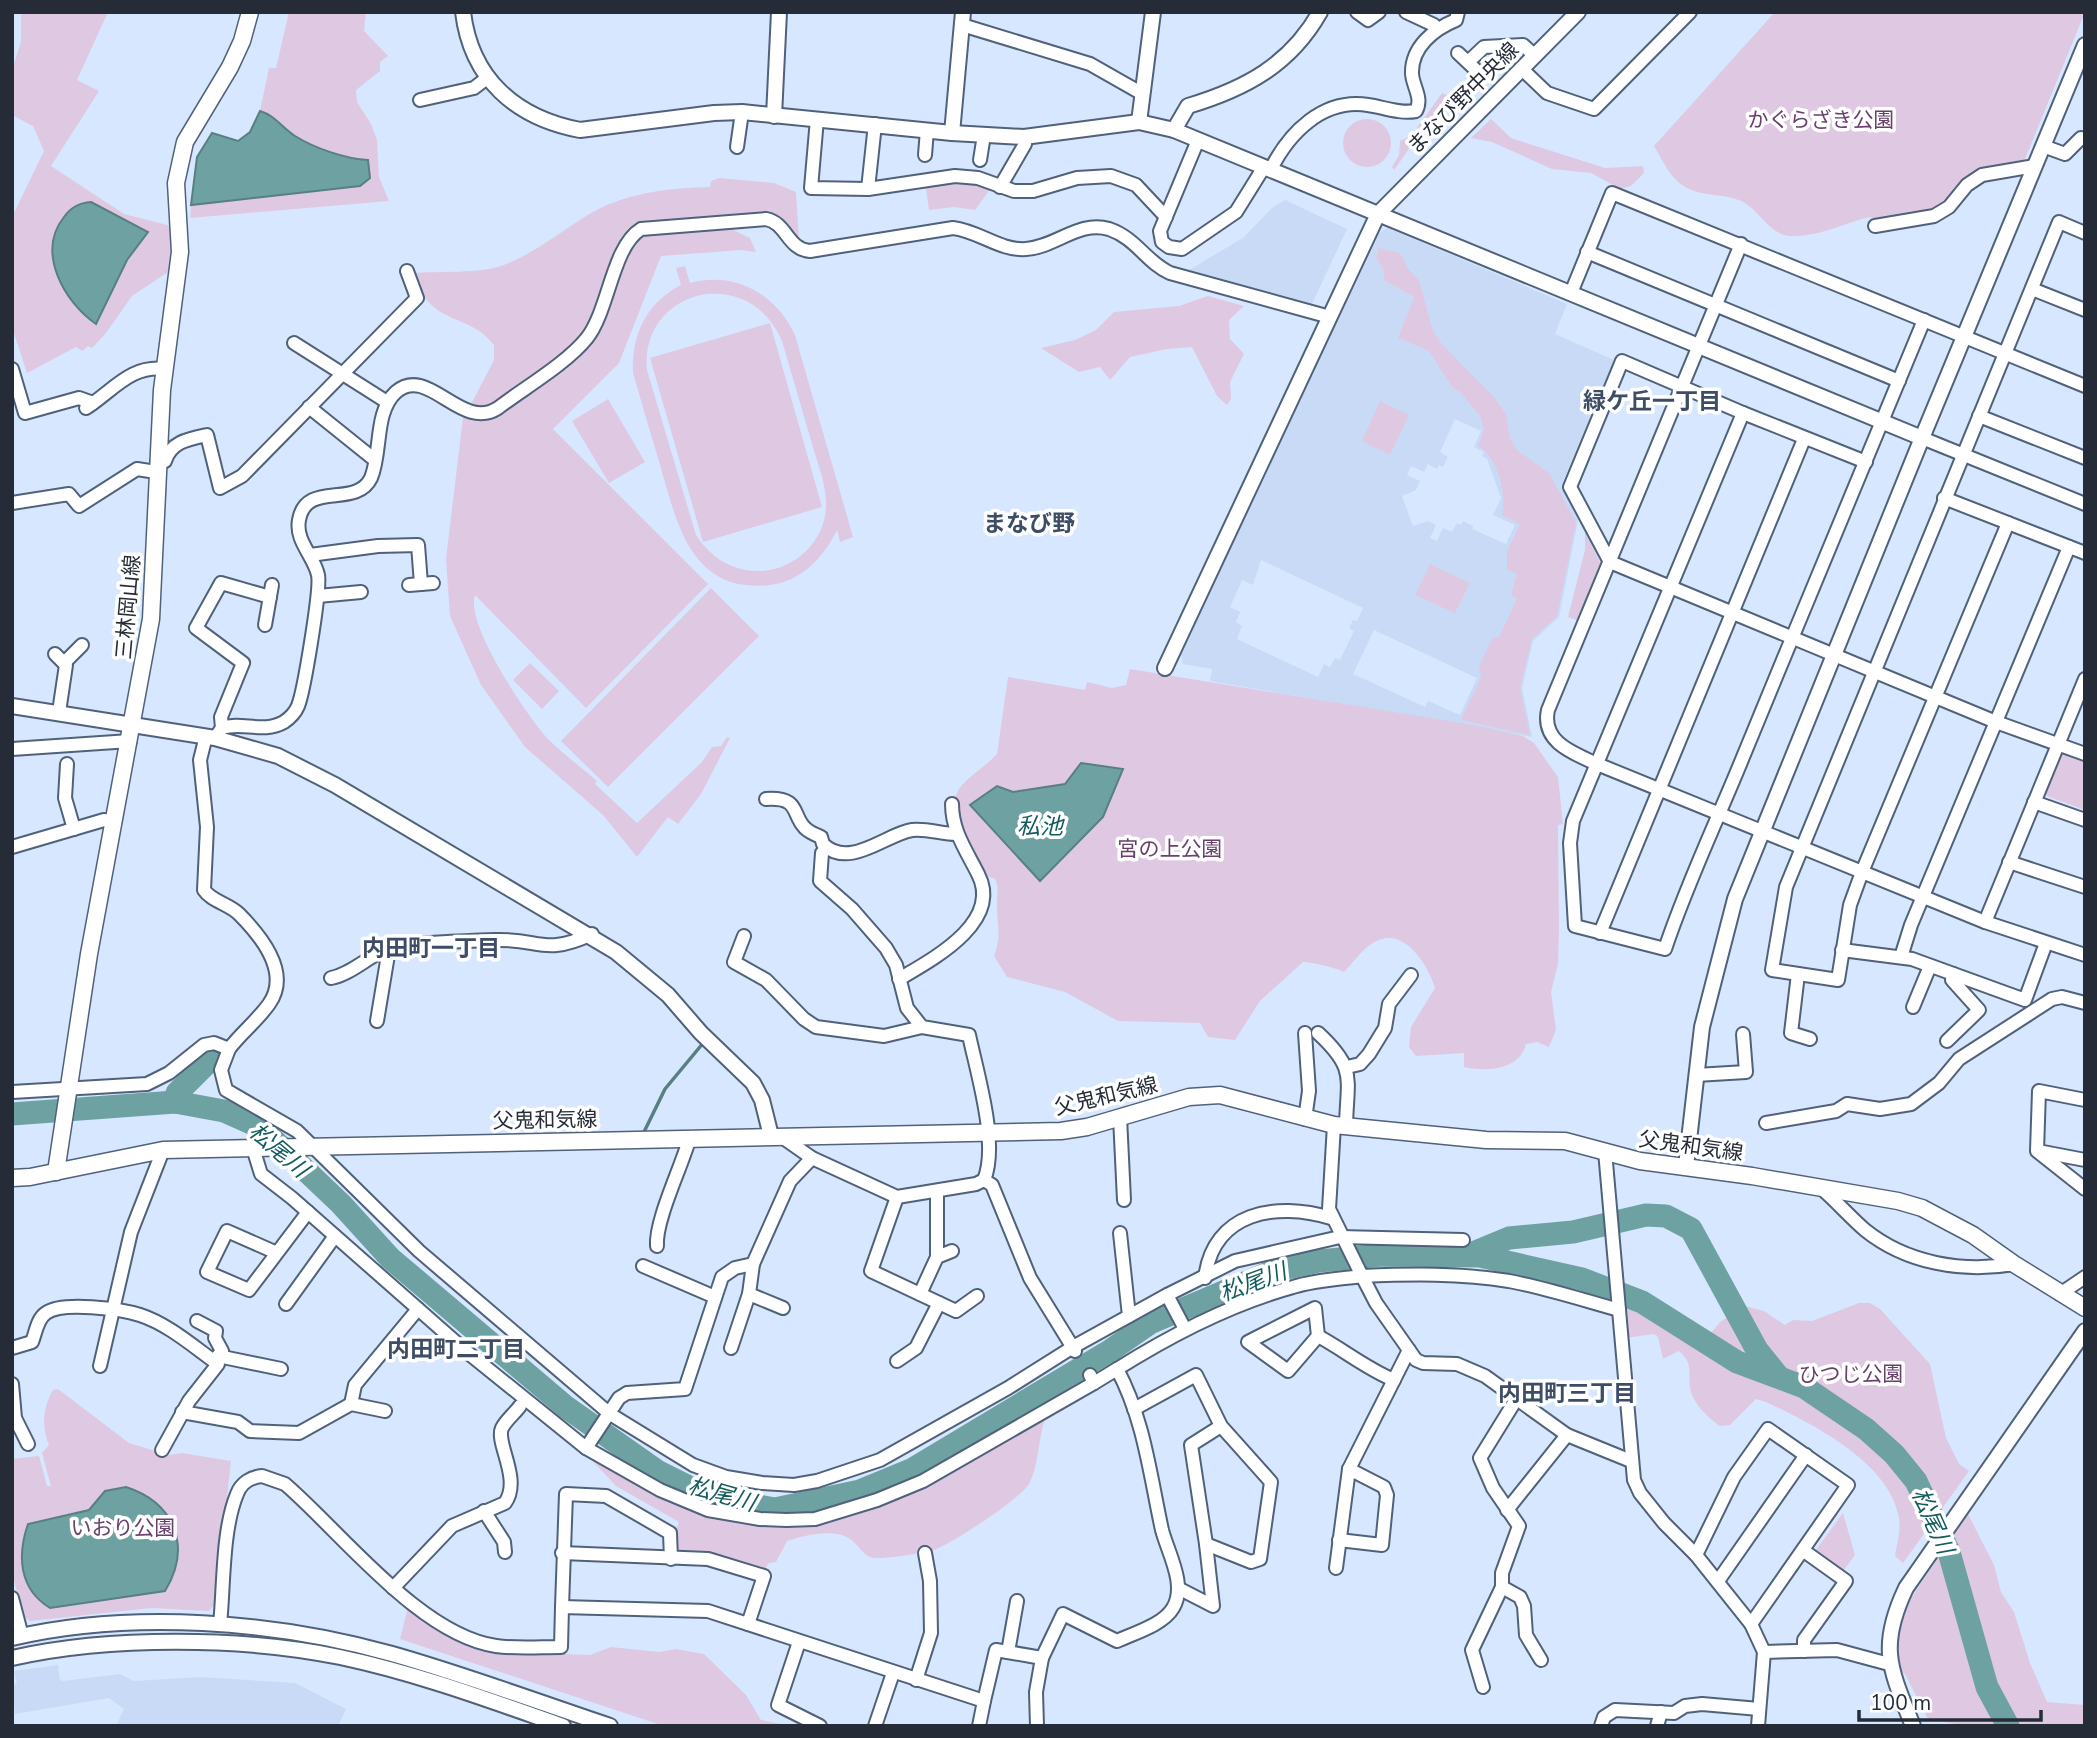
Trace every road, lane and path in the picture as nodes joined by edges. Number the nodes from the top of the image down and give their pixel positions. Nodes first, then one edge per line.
1 (250, 12) edge
2 (463, 12) edge
3 (779, 12) edge
4 (1153, 12) edge
5 (1320, 12) edge
6 (1357, 12) edge
7 (1379, 12) edge
8 (1406, 12) edge
9 (1458, 12) edge
10 (1578, 12) edge
11 (1690, 12) edge
12 (963, 18) edge
13 (1436, 29) junction
14 (2085, 46) edge
15 (1535, 56) junction
16 (1468, 62) dead end
17 (1522, 69) junction
18 (487, 78) junction
19 (1141, 93) junction
20 (420, 100) dead end
21 (741, 113) junction
22 (774, 116) junction
23 (817, 119) junction
24 (1139, 122) junction
25 (875, 124) junction
26 (927, 130) junction
27 (1174, 130) junction
28 (952, 133) junction
29 (984, 135) junction
30 (1024, 136) junction
31 (2085, 139) edge
32 (1198, 140) junction
33 (2043, 146) junction
34 (737, 147) dead end
35 (925, 155) dead end
36 (980, 160) dead end
37 (2035, 166) junction
38 (1268, 168) junction
39 (1000, 187) junction
40 (868, 189) junction
41 (1378, 214) junction
42 (1166, 217) junction
43 (1875, 226) dead end
44 (2085, 233) edge
45 (1741, 244) junction
46 (1587, 252) junction
47 (407, 271) dead end
48 (2032, 289) junction
49 (1571, 293) junction
50 (1716, 305) junction
51 (2085, 310) edge
52 (1330, 317) junction
53 (1924, 320) junction
54 (1964, 337) junction
55 (293, 343) dead end
56 (1699, 345) junction
57 (2006, 353) junction
58 (12, 369) edge
59 (165, 369) junction
60 (341, 373) junction
61 (1899, 381) junction
62 (2085, 386) edge
63 (1682, 387) junction
64 (387, 402) junction
65 (309, 407) junction
66 (1742, 413) junction
67 (1979, 416) junction
68 (1882, 422) junction
69 (1922, 438) junction
70 (1804, 439) junction
71 (1962, 455) junction
72 (2085, 458) edge
73 (375, 460) junction
74 (1866, 461) junction
75 (157, 467) junction
76 (1944, 498) junction
77 (12, 503) edge
78 (2085, 504) edge
79 (2008, 523) junction
80 (2068, 547) junction
81 (2085, 553) edge
82 (310, 555) junction
83 (1610, 562) junction
84 (421, 584) dead end
85 (1670, 587) junction
86 (360, 592) dead end
87 (318, 596) junction
88 (1732, 613) junction
89 (265, 625) dead end
90 (1792, 638) junction
91 (82, 645) dead end
92 (1833, 655) junction
93 (1165, 668) dead end
94 (1873, 671) junction
95 (2084, 683) edge
96 (1934, 696) junction
97 (12, 706) edge
98 (59, 712) junction
99 (1996, 722) junction
100 (131, 733) junction
101 (214, 734) junction
102 (2058, 746) junction
103 (12, 749) edge
104 (2085, 754) edge
105 (66, 764) dead end
106 (1597, 764) junction
107 (1660, 789) junction
108 (766, 799) dead end
109 (2034, 802) junction
110 (952, 804) dead end
111 (1720, 814) junction
112 (2085, 820) edge
113 (114, 822) junction
114 (74, 829) junction
115 (1761, 830) junction
116 (956, 834) junction
117 (12, 847) edge
118 (1801, 847) junction
119 (827, 848) junction
120 (2009, 862) junction
121 (1862, 872) junction
122 (2085, 887) edge
123 (1923, 898) junction
124 (1984, 922) junction
125 (1600, 933) junction
126 (592, 934) junction
127 (744, 936) dead end
128 (2046, 943) junction
129 (389, 949) junction
130 (1842, 950) junction
131 (2085, 955) edge
132 (1901, 957) junction
133 (1930, 966) junction
134 (1798, 974) junction
135 (1953, 974) junction
136 (1411, 975) dead end
137 (331, 978) dead end
138 (900, 979) junction
139 (2085, 1003) edge
140 (1913, 1007) dead end
141 (376, 1021) dead end
142 (922, 1027) junction
143 (1743, 1034) dead end
144 (1810, 1040) dead end
145 (1947, 1041) dead end
146 (229, 1049) junction
147 (1347, 1067) junction
148 (1696, 1075) junction
149 (67, 1089) junction
150 (12, 1092) edge
151 (2085, 1100) edge
152 (1120, 1117) junction
153 (1305, 1119) junction
154 (1766, 1123) dead end
155 (1340, 1126) junction
156 (987, 1132) junction
157 (776, 1137) junction
158 (689, 1140) junction
159 (307, 1146) junction
160 (257, 1148) junction
161 (163, 1150) junction
162 (1605, 1151) junction
163 (2038, 1151) junction
164 (812, 1158) junction
165 (2085, 1160) edge
166 (1686, 1166) junction
167 (55, 1172) junction
168 (30, 1177) junction
169 (12, 1178) edge
170 (984, 1180) junction
171 (12, 1184) edge
172 (1822, 1188) junction
173 (2085, 1189) edge
174 (937, 1191) junction
175 (897, 1197) junction
176 (1124, 1200) dead end
177 (308, 1212) junction
178 (1331, 1218) junction
179 (1121, 1233) dead end
180 (335, 1236) junction
181 (1342, 1240) junction
182 (1463, 1240) dead end
183 (657, 1246) dead end
184 (952, 1251) dead end
185 (277, 1253) junction
186 (937, 1257) junction
187 (753, 1264) junction
188 (2014, 1264) junction
189 (643, 1266) dead end
190 (1360, 1273) junction
191 (2085, 1277) edge
192 (1205, 1278) junction
193 (749, 1294) junction
194 (920, 1294) junction
195 (2060, 1294) junction
196 (977, 1296) dead end
197 (1167, 1296) junction
198 (715, 1297) junction
199 (939, 1303) junction
200 (286, 1304) dead end
201 (783, 1307) dead end
202 (1619, 1307) junction
203 (2085, 1308) edge
204 (418, 1309) junction
205 (114, 1312) junction
206 (1129, 1315) junction
207 (197, 1321) dead end
208 (1184, 1327) junction
209 (2085, 1331) edge
210 (1318, 1336) junction
211 (12, 1348) edge
212 (731, 1348) dead end
213 (1074, 1349) junction
214 (1409, 1350) junction
215 (216, 1359) junction
216 (897, 1361) dead end
217 (100, 1366) dead end
218 (281, 1369) dead end
219 (1117, 1369) junction
220 (501, 1378) junction
221 (1394, 1380) junction
222 (12, 1384) edge
223 (1517, 1398) junction
224 (351, 1404) junction
225 (520, 1406) junction
226 (1134, 1409) junction
227 (385, 1411) dead end
228 (182, 1412) junction
229 (608, 1416) junction
230 (555, 1423) junction
231 (1221, 1426) junction
232 (1567, 1435) junction
233 (28, 1444) dead end
234 (588, 1444) junction
235 (162, 1450) dead end
236 (1806, 1455) junction
237 (1631, 1461) junction
238 (1349, 1469) junction
239 (1507, 1510) junction
240 (484, 1511) junction
241 (1339, 1540) junction
242 (1206, 1544) junction
243 (1804, 1551) junction
244 (505, 1552) dead end
245 (562, 1553) junction
246 (925, 1553) dead end
247 (1696, 1555) junction
248 (671, 1559) junction
249 (1336, 1568) dead end
250 (1718, 1581) junction
251 (1178, 1587) junction
252 (1502, 1587) junction
253 (393, 1588) junction
254 (12, 1598) edge
255 (1017, 1601) dead end
256 (562, 1607) junction
257 (748, 1624) junction
258 (1751, 1624) junction
259 (220, 1625) junction
260 (17, 1637) edge
261 (799, 1642) junction
262 (1804, 1651) junction
263 (1008, 1652) junction
264 (1764, 1652) junction
265 (12, 1658) edge
266 (1042, 1658) junction
267 (1541, 1660) dead end
268 (1889, 1664) junction
269 (893, 1672) junction
270 (916, 1680) junction
271 (1483, 1687) dead end
272 (984, 1702) junction
273 (1759, 1709) junction
274 (1661, 1712) junction
275 (563, 1726) edge
276 (610, 1726) edge
277 (820, 1726) edge
278 (875, 1726) edge
279 (979, 1726) edge
280 (1037, 1726) edge
281 (1601, 1726) edge
282 (1657, 1726) edge
283 (1758, 1726) edge
284 (1913, 1726) edge

1 - 59 main road, 三林岡山線
2 - 18 street
3 - 22 street
4 - 19 street
5 - 27 street
6 - 7 street
8 - 13 street
9 - 13 street
10 - 15 street, まなび野中央線
11 - 17 street
12 - 19 street
12 - 28 street
13 - 38 street
14 - 33 street
15 - 16 street
15 - 17 street, まなび野中央線
17 - 41 street, まなび野中央線
18 - 20 street
18 - 21 street
19 - 24 street
21 - 22 street
21 - 34 street
22 - 23 street
23 - 25 street
23 - 40 street
24 - 27 street
24 - 30 street
25 - 26 street
25 - 40 street
26 - 28 street
26 - 35 street
27 - 32 street
28 - 29 street
29 - 30 street
29 - 36 street
30 - 39 street
31 - 33 street
32 - 38 street
32 - 42 street
33 - 37 street
37 - 43 street
37 - 54 street
38 - 41 street
38 - 42 street
39 - 40 street
39 - 42 street
41 - 49 street
41 - 52 street, まなび野中央線
44 - 48 street
45 - 46 street
45 - 50 street
45 - 53 street
46 - 49 street
46 - 50 street
47 - 60 street
48 - 51 street
48 - 57 street
49 - 56 street
50 - 56 street
50 - 61 street
52 - 64 street
52 - 93 street, まなび野中央線
53 - 54 street
53 - 61 street
54 - 57 street
54 - 69 street
55 - 60 street
56 - 63 street
56 - 68 street
57 - 62 street
57 - 67 street
58 - 59 street
59 - 75 main road, 三林岡山線
60 - 64 street
60 - 65 street
61 - 68 street
63 - 66 street
63 - 83 street
63 - 83 street
64 - 73 street
65 - 73 street
65 - 75 street
66 - 70 street
66 - 85 street
67 - 71 street
67 - 72 street
68 - 69 street
68 - 74 street
69 - 71 street
69 - 92 street
70 - 74 street
70 - 88 street
71 - 76 street
71 - 78 street
73 - 82 street
74 - 90 street
75 - 77 street
75 - 100 main road, 三林岡山線
76 - 79 street
76 - 94 street
79 - 80 street
79 - 96 street
80 - 81 street
80 - 99 street
82 - 84 street
82 - 87 street
83 - 85 street
83 - 106 street
85 - 88 street
85 - 106 street
86 - 87 street
87 - 101 street
88 - 90 street
88 - 107 street
89 - 101 street
90 - 92 street
90 - 111 street
91 - 98 street
92 - 94 street
92 - 115 street
94 - 96 street
94 - 118 street
95 - 102 street
96 - 99 street
96 - 121 street
97 - 98 street
98 - 100 street
99 - 102 street
99 - 123 street
100 - 101 street
100 - 103 street
100 - 113 main road, 三林岡山線
101 - 126 street
101 - 146 street
102 - 104 street
102 - 109 street
105 - 114 street
106 - 107 street
106 - 125 street
107 - 111 street
107 - 125 street
108 - 119 street
109 - 112 street
109 - 120 street
110 - 116 street
111 - 115 street
111 - 125 street
113 - 114 street
113 - 149 main road, 三林岡山線
114 - 117 street
115 - 118 street
115 - 148 street
116 - 119 street
116 - 138 street
118 - 121 street
118 - 134 street
119 - 138 street
120 - 122 street
120 - 124 street
121 - 123 street
121 - 130 street
123 - 124 street
123 - 132 street
124 - 128 street
126 - 129 street
126 - 157 street
127 - 142 street
128 - 131 street
128 - 135 street
129 - 137 street
129 - 141 street
130 - 132 street
130 - 134 street
132 - 133 street
133 - 135 street
133 - 140 street
134 - 144 street
135 - 145 street
136 - 147 street
138 - 142 street
139 - 154 street
142 - 156 street
143 - 148 street
146 - 149 street
146 - 159 street
147 - 153 street
147 - 155 street
148 - 166 street
149 - 150 street
149 - 167 main road, 三林岡山線
151 - 163 street
152 - 153 main road, 父鬼和気線
152 - 156 main road, 父鬼和気線
152 - 176 street
153 - 155 main road, 父鬼和気線
155 - 162 main road, 父鬼和気線
155 - 178 street
156 - 157 main road, 父鬼和気線
156 - 170 street
157 - 158 main road, 父鬼和気線
157 - 164 street
158 - 159 main road, 父鬼和気線
158 - 183 street
159 - 160 main road, 父鬼和気線
159 - 229 street
160 - 161 main road, 父鬼和気線
160 - 177 street
161 - 167 main road, 父鬼和気線
161 - 205 street
162 - 166 main road, 父鬼和気線
162 - 202 street
163 - 165 street
163 - 173 street
164 - 175 street
164 - 187 street
166 - 172 main road, 父鬼和気線
167 - 168 main road
168 - 169 main road
168 - 171 street
170 - 174 street
170 - 213 street
172 - 188 main road, 父鬼和気線
172 - 188 street
174 - 175 street
174 - 186 street
175 - 194 street
177 - 180 street
177 - 185 street
178 - 181 street
178 - 192 street
179 - 206 street
180 - 200 street
180 - 204 street
181 - 182 street
181 - 190 street
181 - 192 street
184 - 186 street
185 - 185 street
186 - 194 street
187 - 193 street
187 - 198 street
188 - 195 main road, 父鬼和気線
189 - 198 street
190 - 202 street
190 - 208 street
190 - 214 street
191 - 195 street
192 - 197 street
193 - 201 street
193 - 212 street
194 - 199 street
195 - 203 main road, 父鬼和気線
196 - 199 street
197 - 206 street
197 - 208 street
198 - 229 street
199 - 216 street
202 - 237 street
204 - 220 street
204 - 224 street
205 - 211 street
205 - 215 street
205 - 217 street
206 - 213 street
207 - 215 street
208 - 219 street
209 - 268 street
210 - 210 street
210 - 221 street
213 - 229 street
214 - 221 street
214 - 223 street
215 - 218 street
215 - 228 street
219 - 226 street
219 - 234 street
220 - 225 street
220 - 230 street
221 - 238 street
222 - 233 street
223 - 232 street
223 - 239 street
224 - 227 street
224 - 228 street
225 - 230 street
225 - 240 street
226 - 231 street
226 - 251 street
228 - 235 street
229 - 234 street
230 - 234 street
231 - 242 street
231 - 242 street
232 - 237 street
232 - 239 street
236 - 243 street
236 - 247 street
236 - 250 street
237 - 247 street
238 - 241 street
238 - 241 street
239 - 252 street
240 - 244 street
240 - 253 street
241 - 249 street
242 - 251 street
243 - 258 street
243 - 262 street
245 - 248 street
245 - 248 street
245 - 256 street
246 - 270 street
247 - 250 street
248 - 257 street
250 - 258 street
251 - 266 street
252 - 267 street
252 - 271 street
253 - 256 street
253 - 259 street
254 - 260 street
255 - 263 street
256 - 257 street
257 - 261 street
258 - 264 street
259 - 260 street
259 - 276 street
261 - 269 street
261 - 277 street
262 - 264 street
262 - 268 street
263 - 266 street
263 - 272 street
264 - 273 street
265 - 275 street
266 - 280 street
268 - 284 street
269 - 270 street
269 - 278 street
270 - 272 street
272 - 279 street
273 - 274 street
273 - 283 street
274 - 281 street
274 - 282 street

